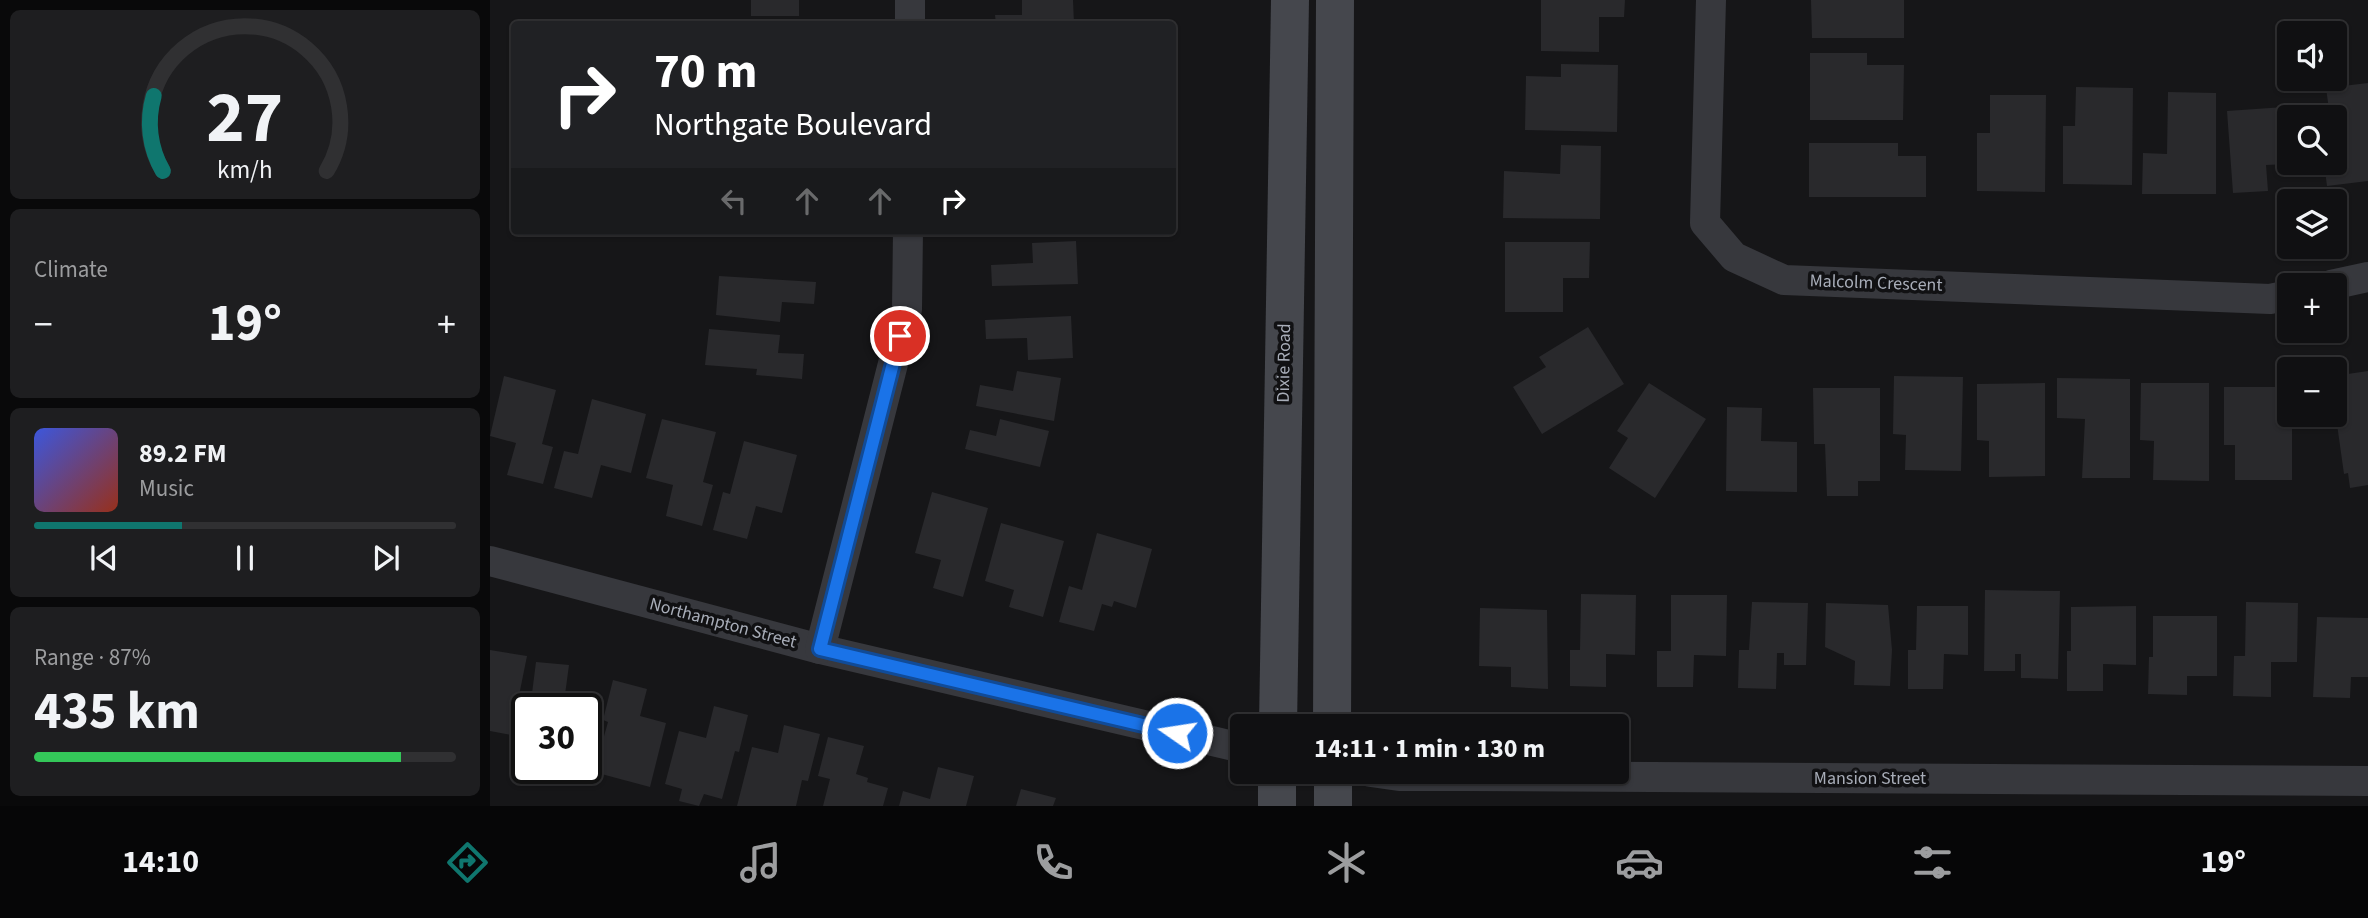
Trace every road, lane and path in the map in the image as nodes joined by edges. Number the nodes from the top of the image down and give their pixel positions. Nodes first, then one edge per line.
1 (910, 0) edge
2 (1290, 0) edge
3 (1335, 0) edge
4 (1710, 0) edge
5 (910, 21) edge
6 (908, 235) edge
7 (2368, 277) edge
8 (2347, 282) edge
9 (2277, 298) edge
10 (490, 561) edge
11 (820, 649) junction
12 (1278, 714) edge
13 (1332, 714) edge
14 (1230, 745) edge
15 (1629, 777) edge
16 (2368, 781) edge
17 (1277, 784) edge
18 (1333, 784) edge
19 (1277, 806) edge
20 (1333, 806) edge

1 - 5 street
2 - 12 main road, Dixie Road
3 - 13 main road
4 - 9 street, Malcolm Crescent
6 - 11 street
7 - 8 street
10 - 11 street, Northampton Street
11 - 14 street, Northampton Street
15 - 16 street, Mansion Street
17 - 19 main road
18 - 20 main road

